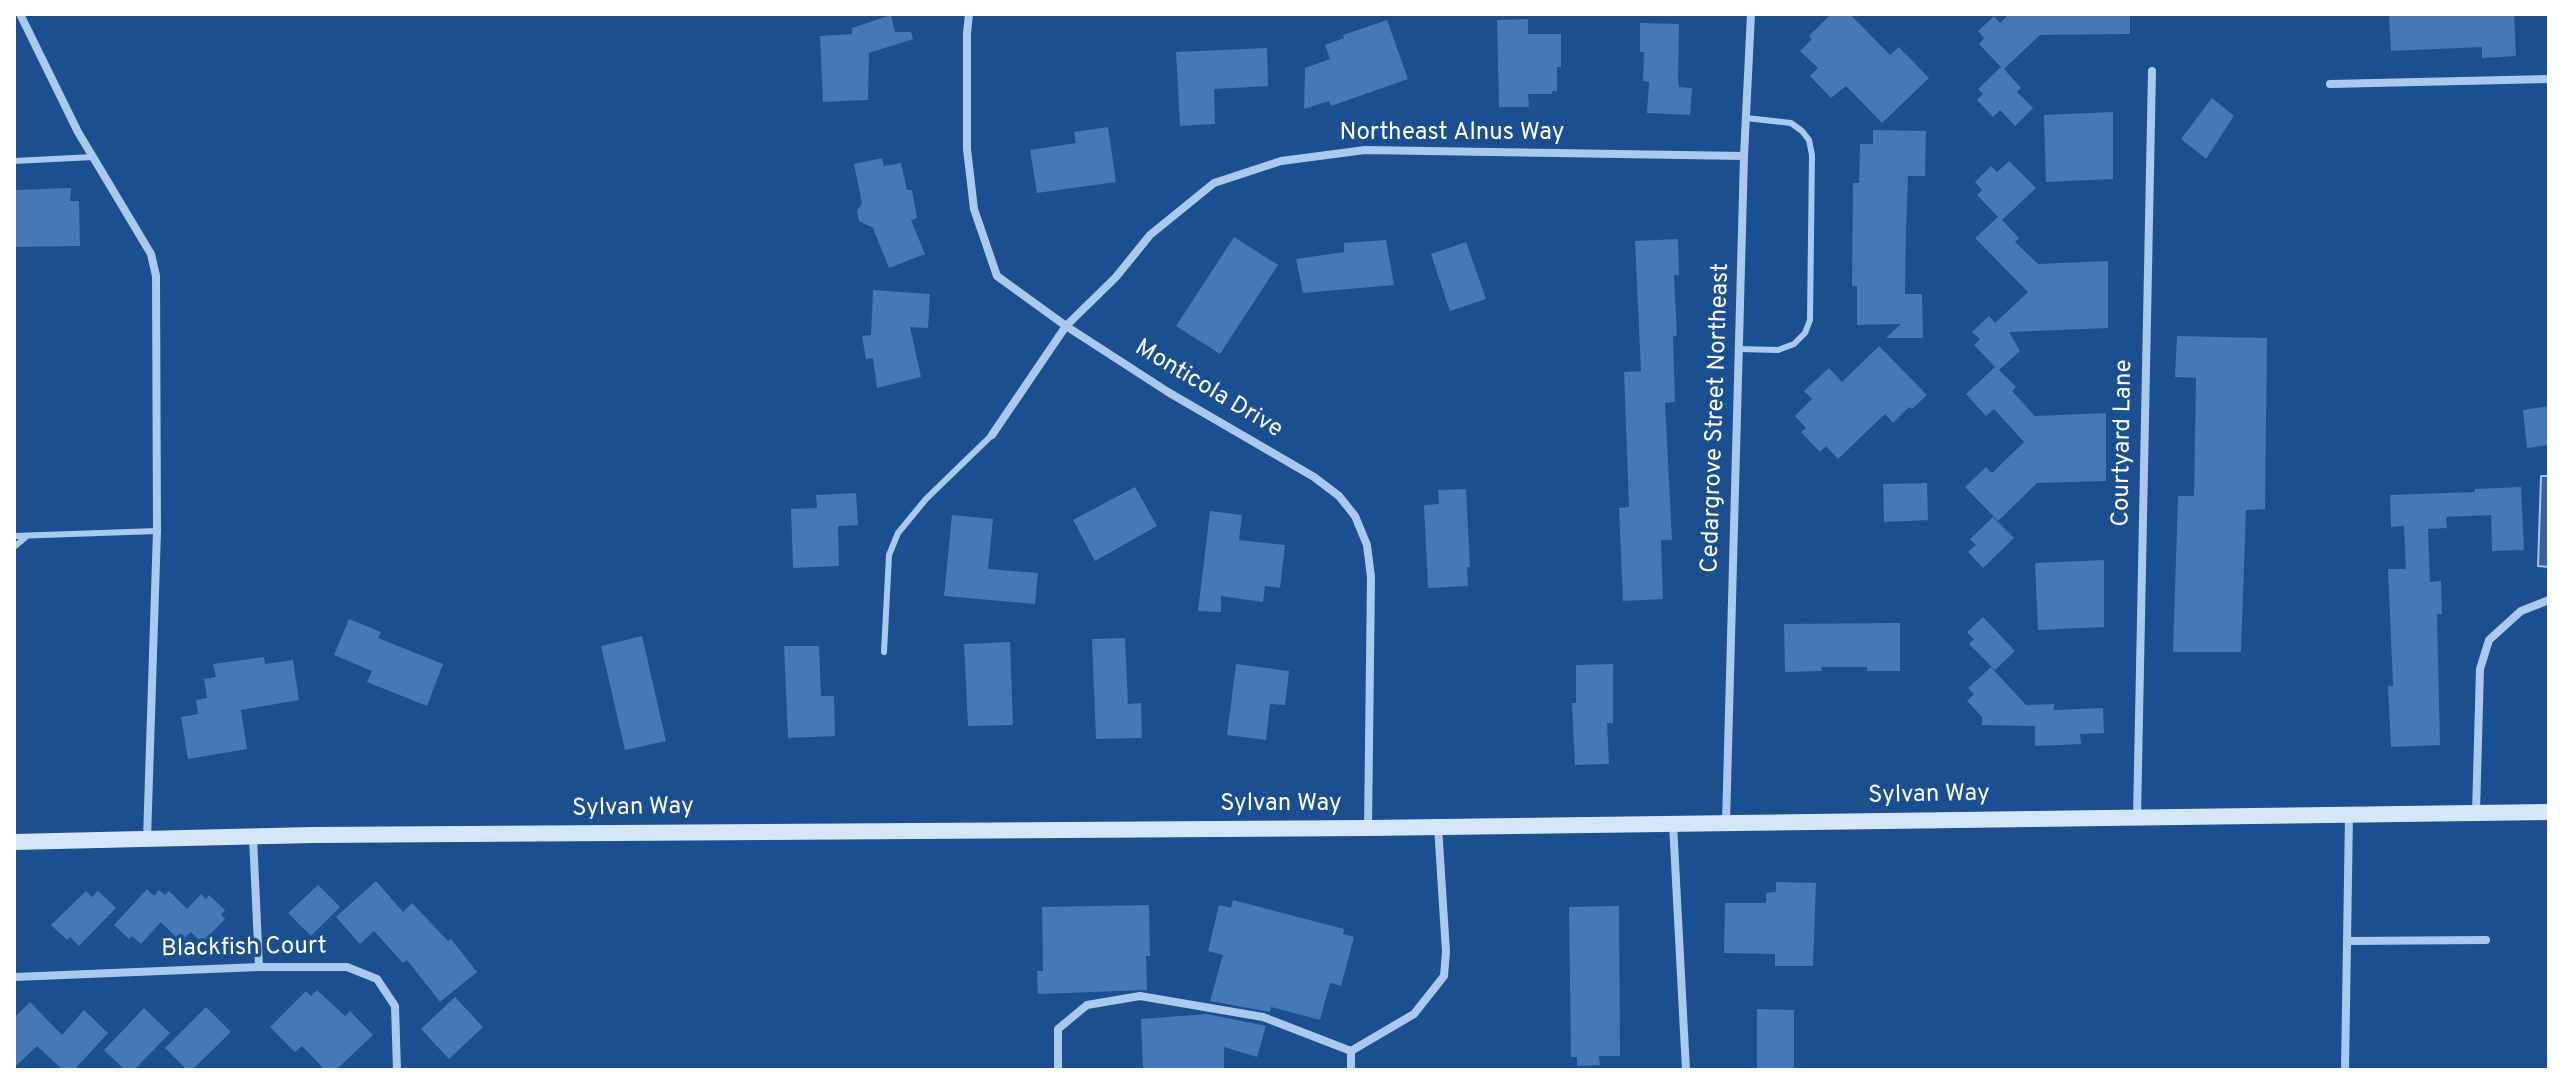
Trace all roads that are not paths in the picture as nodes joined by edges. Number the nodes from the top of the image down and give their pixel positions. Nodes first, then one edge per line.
1 (20, 14) edge
2 (969, 14) edge
3 (1751, 14) edge
4 (2152, 71) dead end
5 (2549, 79) edge
6 (2330, 84) dead end
7 (1746, 118) junction
8 (1744, 156) junction
9 (93, 157) junction
10 (14, 161) edge
11 (1066, 326) junction
12 (1739, 349) junction
13 (992, 435) joint
14 (157, 531) junction
15 (14, 536) edge
16 (27, 536) junction
17 (14, 547) edge
18 (2549, 600) edge
19 (884, 652) dead end
20 (2549, 812) edge
21 (2476, 813) junction
22 (2349, 815) junction
23 (2137, 817) junction
24 (1673, 824) junction
25 (1726, 824) junction
26 (1438, 826) junction
27 (1368, 828) junction
28 (253, 837) junction
29 (147, 841) junction
30 (14, 842) edge
31 (2486, 940) dead end
32 (2347, 941) junction
33 (259, 967) junction
34 (14, 977) edge
35 (1351, 1051) junction
36 (397, 1070) edge
37 (1058, 1070) edge
38 (1351, 1070) edge
39 (1686, 1070) edge
40 (2345, 1070) edge

1 - 9 street
2 - 11 street, Monticola Drive
3 - 7 street, Cedargrove Street Northeast
4 - 23 street, Courtyard Lane
5 - 6 street
7 - 8 street, Cedargrove Street Northeast
7 - 12 lane
8 - 11 street, Northeast Alnus Way
8 - 12 street, Cedargrove Street Northeast
9 - 10 lane
9 - 14 street
11 - 13 street, Northeast Alnus Way
11 - 27 street, Monticola Drive
12 - 25 street, Cedargrove Street Northeast
13 - 19 lane
14 - 16 lane
14 - 29 street
15 - 16 lane
16 - 17 lane
18 - 21 street
20 - 21 main road, Sylvan Way
21 - 22 main road, Sylvan Way
22 - 23 main road, Sylvan Way
22 - 32 street
23 - 25 main road, Sylvan Way
24 - 25 main road, Sylvan Way
24 - 26 main road, Sylvan Way
24 - 39 street
26 - 27 main road, Sylvan Way
26 - 35 street
27 - 28 main road, Sylvan Way
28 - 29 main road, Sylvan Way
28 - 33 street
29 - 30 main road, Sylvan Way
31 - 32 street
32 - 40 street
33 - 34 street, Blackfish Court
33 - 36 street, Blackfish Court
35 - 37 street
35 - 38 street

